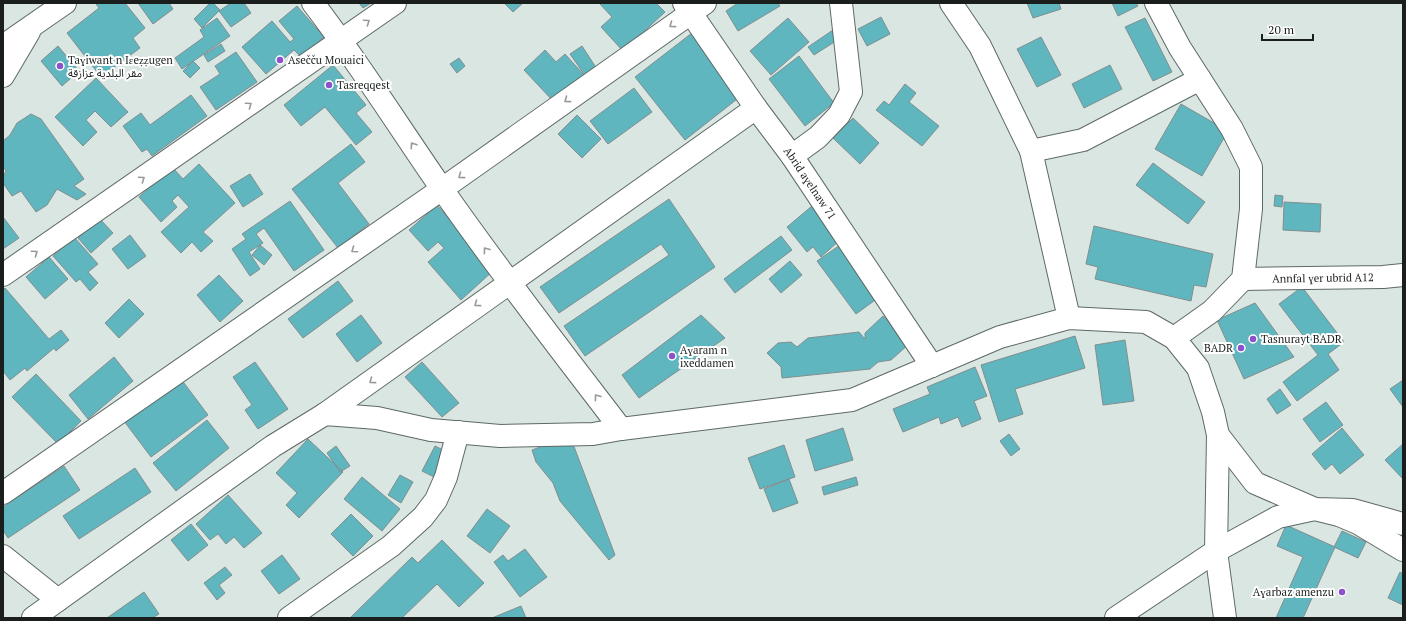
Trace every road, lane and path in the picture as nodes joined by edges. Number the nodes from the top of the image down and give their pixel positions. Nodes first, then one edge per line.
1 (66, 3) edge
2 (313, 3) edge
3 (395, 3) edge
4 (841, 3) edge
5 (950, 3) edge
6 (1156, 3) edge
7 (693, 6) edge
8 (33, 24) junction
9 (3, 29) edge
10 (342, 40) junction
11 (3, 46) edge
12 (3, 76) edge
13 (1200, 79) junction
14 (756, 108) junction
15 (1031, 151) junction
16 (792, 156) junction
17 (442, 189) junction
18 (3, 275) edge
19 (1403, 275) edge
20 (1243, 279) junction
21 (509, 282) junction
22 (1069, 318) junction
23 (1174, 338) junction
24 (932, 366) junction
25 (325, 414) junction
26 (621, 428) junction
27 (458, 432) junction
28 (1218, 435) junction
29 (3, 493) edge
30 (1315, 509) junction
31 (1403, 524) edge
32 (1403, 550) edge
33 (1216, 551) junction
34 (3, 556) edge
35 (58, 600) junction
36 (33, 618) edge
37 (289, 618) edge
38 (1116, 618) edge
39 (1225, 618) edge

1 - 8 street
2 - 10 street
10 -> 3 street
4 - 16 street
5 - 15 street
6 - 13 street
7 - 14 street, Abrid aɣelnaw 71
7 -> 17 street
8 - 9 street
8 - 11 street
8 - 12 street
17 -> 10 street
18 -> 10 street
13 - 15 street
13 - 20 street
14 - 16 street, Abrid aɣelnaw 71
14 - 21 street
15 - 22 street
16 - 24 street, Abrid aɣelnaw 71
21 -> 17 street
17 -> 29 street
19 - 20 street, Annfal ɣer ubrid A12
20 - 23 street
21 -> 25 street
26 -> 21 street
22 - 23 street
22 - 24 street
23 - 28 street
24 - 26 street
25 - 27 street
25 - 35 street
26 - 27 street
27 - 37 street
28 - 30 street
28 - 33 street
30 - 31 street
30 - 32 street
30 - 33 street
33 - 38 street
33 - 39 street
34 - 35 street
35 - 36 street

